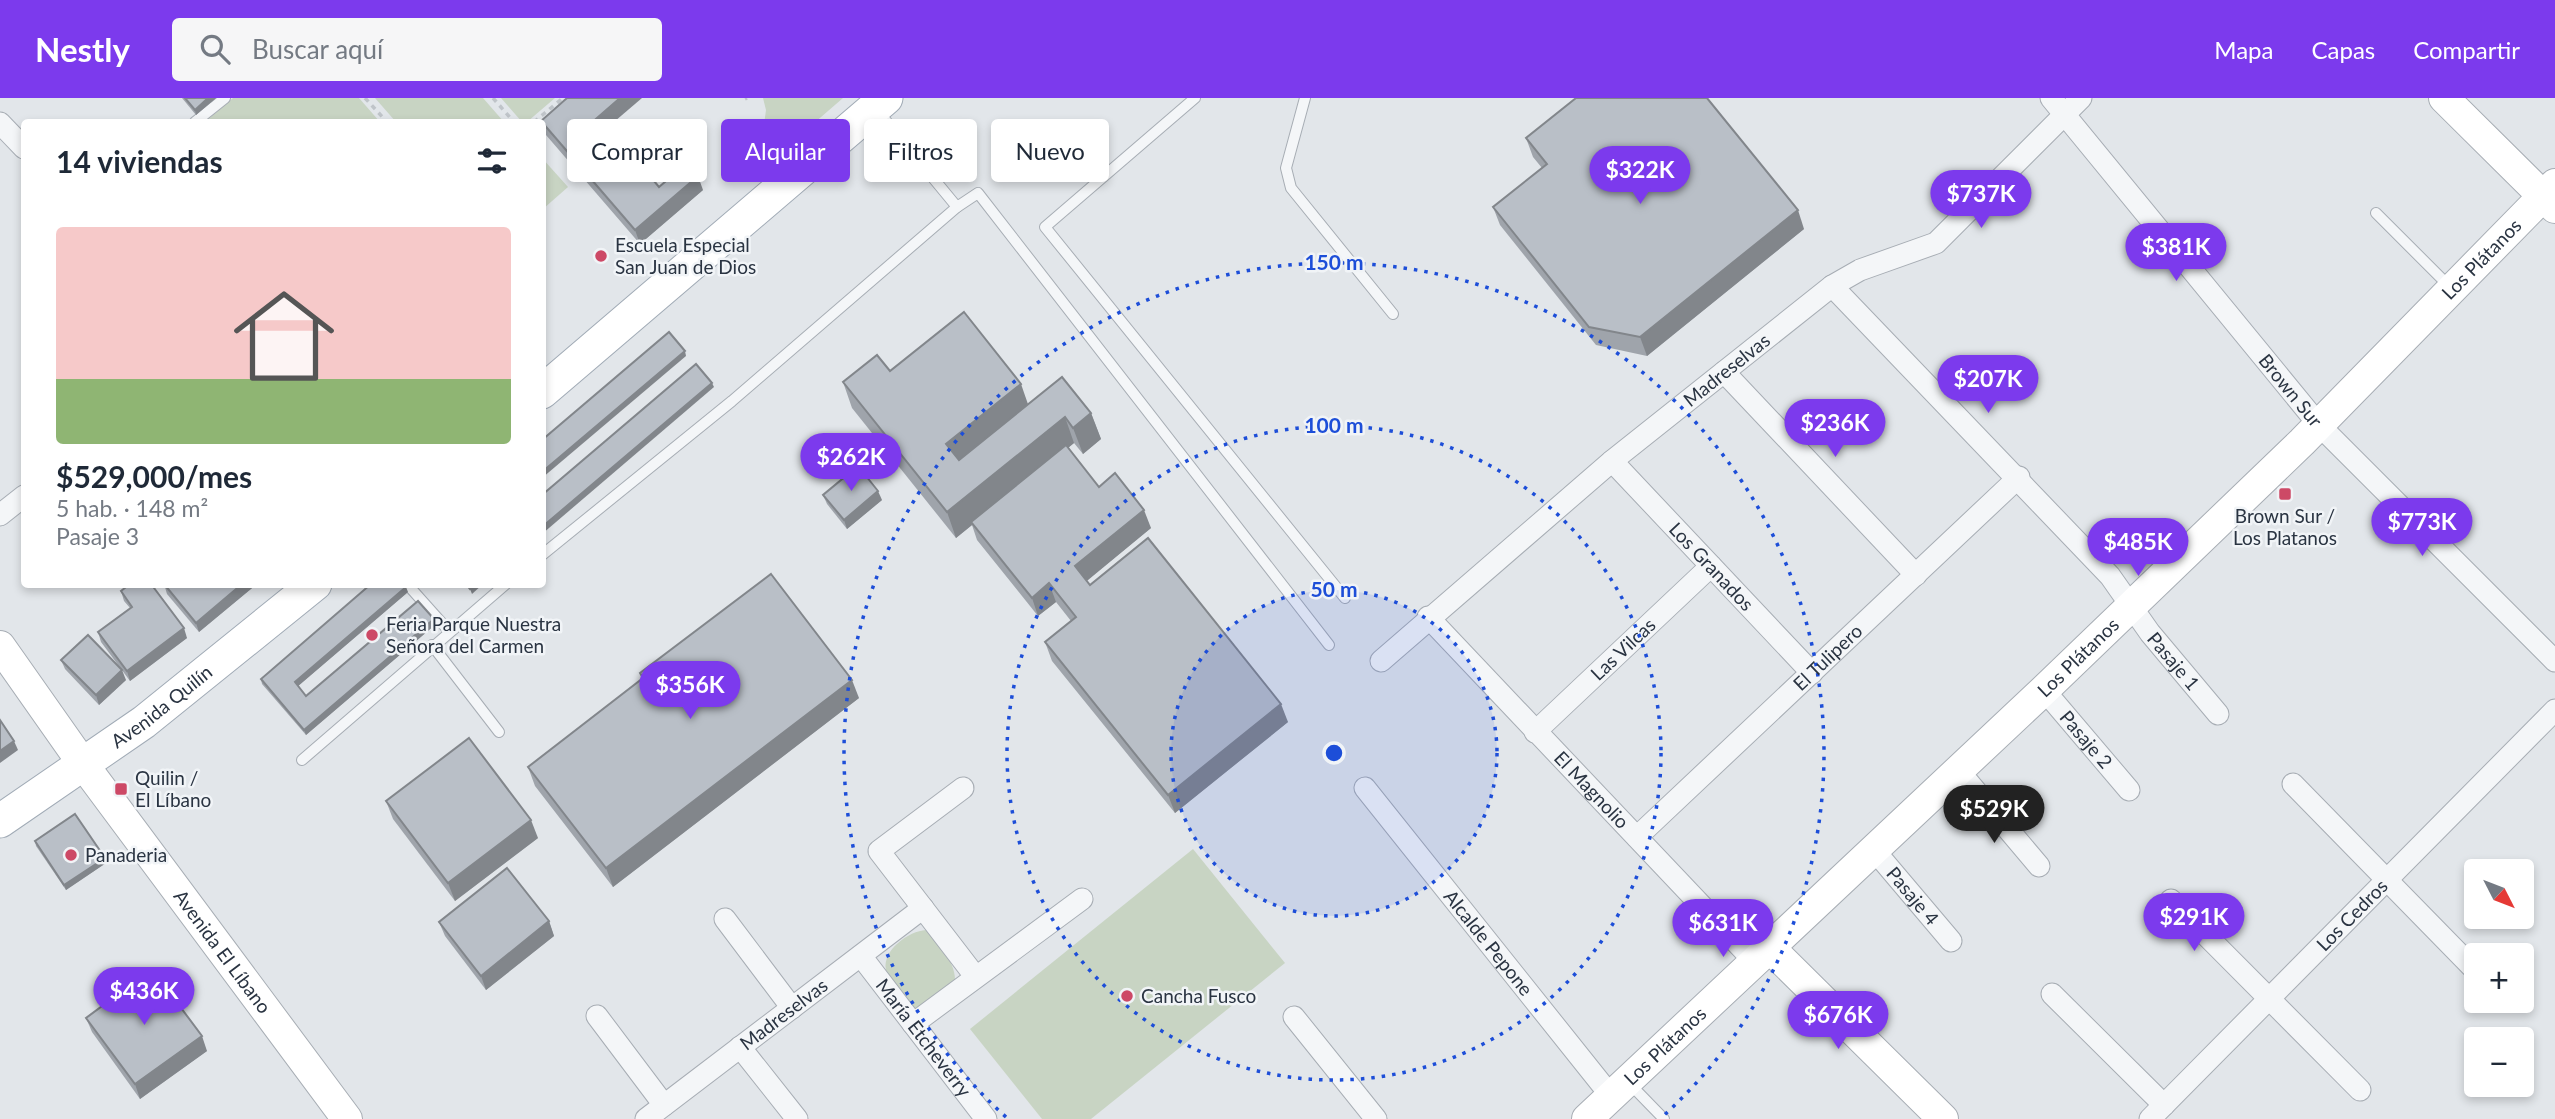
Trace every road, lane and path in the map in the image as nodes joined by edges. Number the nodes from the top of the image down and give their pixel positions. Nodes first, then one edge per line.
1 (225, 98) edge
2 (365, 98) edge
3 (493, 98) edge
4 (563, 98) edge
5 (1195, 98) edge
6 (1305, 98) edge
7 (2445, 98) edge
8 (880, 103) edge
9 (2066, 103) edge
10 (199, 119) edge
11 (384, 119) edge
12 (511, 119) edge
13 (538, 119) edge
14 (0, 123) edge
15 (21, 145) edge
16 (2551, 196) edge
17 (957, 207) junction
18 (2376, 213) dead end
19 (1832, 286) junction
20 (2452, 289) junction
21 (1393, 314) dead end
22 (1724, 372) junction
23 (546, 389) edge
24 (2319, 425) junction
25 (1612, 461) junction
26 (2020, 477) junction
27 (21, 498) edge
28 (0, 515) edge
29 (546, 552) edge
30 (1711, 566) junction
31 (1916, 575) junction
32 (310, 588) edge
33 (411, 588) edge
34 (501, 588) edge
35 (1345, 598) dead end
36 (2133, 605) junction
37 (1428, 617) junction
38 (449, 631) junction
39 (432, 645) junction
40 (1329, 645) dead end
41 (0, 646) edge
42 (2555, 661) edge
43 (1381, 662) dead end
44 (1812, 673) junction
45 (2045, 690) junction
46 (2555, 710) edge
47 (2218, 714) dead end
48 (499, 732) dead end
49 (1535, 732) junction
50 (302, 760) dead end
51 (83, 764) junction
52 (1958, 770) junction
53 (2293, 784) dead end
54 (963, 788) dead end
55 (1365, 788) dead end
56 (2129, 790) dead end
57 (0, 821) edge
58 (1637, 837) junction
59 (1874, 849) junction
60 (2039, 866) dead end
61 (2387, 880) junction
62 (1082, 899) dead end
63 (2171, 900) dead end
64 (923, 908) junction
65 (725, 919) dead end
66 (1951, 942) dead end
67 (1762, 954) junction
68 (861, 956) junction
69 (2464, 959) edge
70 (975, 976) junction
71 (2052, 993) dead end
72 (2269, 999) junction
73 (792, 1008) junction
74 (597, 1016) dead end
75 (1294, 1017) dead end
76 (913, 1024) junction
77 (740, 1047) junction
78 (1619, 1089) junction
79 (2360, 1090) dead end
80 (664, 1105) junction
81 (2157, 1112) edge
82 (347, 1119) edge
83 (646, 1119) edge
84 (797, 1119) edge
85 (986, 1119) edge
86 (1376, 1119) edge
87 (1587, 1119) edge
88 (1664, 1119) edge
89 (1943, 1119) edge

1 - 10 lane
2 - 11 path
3 - 12 path
4 - 13 path
5 - 35 lane
6 - 21 lane
7 - 16 street
8 - 17 lane
8 - 23 main road
9 - 19 street, Madreselvas
9 - 24 street, Brown Sur
14 - 15 street
16 - 20 street, Los Plátanos
17 - 29 lane
17 - 40 lane
18 - 20 lane
19 - 22 street, Madreselvas
19 - 26 street, Pasaje 1
20 - 24 street, Los Plátanos
22 - 25 street, Madreselvas
22 - 31 street
24 - 36 street, Los Plátanos
24 - 42 street, Brown Sur
25 - 30 street, Los Granados
25 - 37 street, Madreselvas
26 - 31 street, El Tulipero
26 - 36 street, Pasaje 1
27 - 28 street
30 - 44 street, Los Granados
30 - 49 street, Las Vilcas
31 - 44 street, El Tulipero
32 - 51 main road, Avenida Quilín
33 - 38 lane
34 - 38 lane
36 - 45 street, Los Plátanos
36 - 47 street, Pasaje 1
37 - 43 street, Madreselvas
37 - 49 street, El Magnolio
38 - 39 lane
39 - 48 lane
39 - 50 lane
41 - 51 street, Avenida El Líbano
44 - 58 street, El Tulipero
45 - 52 street, Los Plátanos
45 - 56 street, Pasaje 2
46 - 61 street, Los Cedros
49 - 58 street, El Magnolio
51 - 57 main road, Avenida Quilín
51 - 82 street, Avenida El Líbano
52 - 59 street, Los Plátanos
52 - 60 street
53 - 61 street
54 - 64 street
55 - 78 street, Alcalde Pepone
58 - 67 street, El Magnolio
59 - 66 street, Pasaje 4
59 - 67 street, Los Plátanos
61 - 69 street
61 - 72 street, Los Cedros
62 - 70 street
63 - 72 street
64 - 68 street, Madreselvas
64 - 70 street
65 - 73 street
67 - 78 street, Los Plátanos
67 - 89 street
68 - 73 street, Madreselvas
68 - 76 street, María Etcheverry
70 - 76 street
71 - 81 street
72 - 79 street
72 - 81 street, Los Cedros
73 - 77 street, Madreselvas
74 - 80 street
75 - 86 street
76 - 85 street, María Etcheverry
77 - 80 street, Madreselvas
77 - 84 street
78 - 87 street, Los Plátanos
78 - 88 lane
80 - 83 street, Madreselvas

